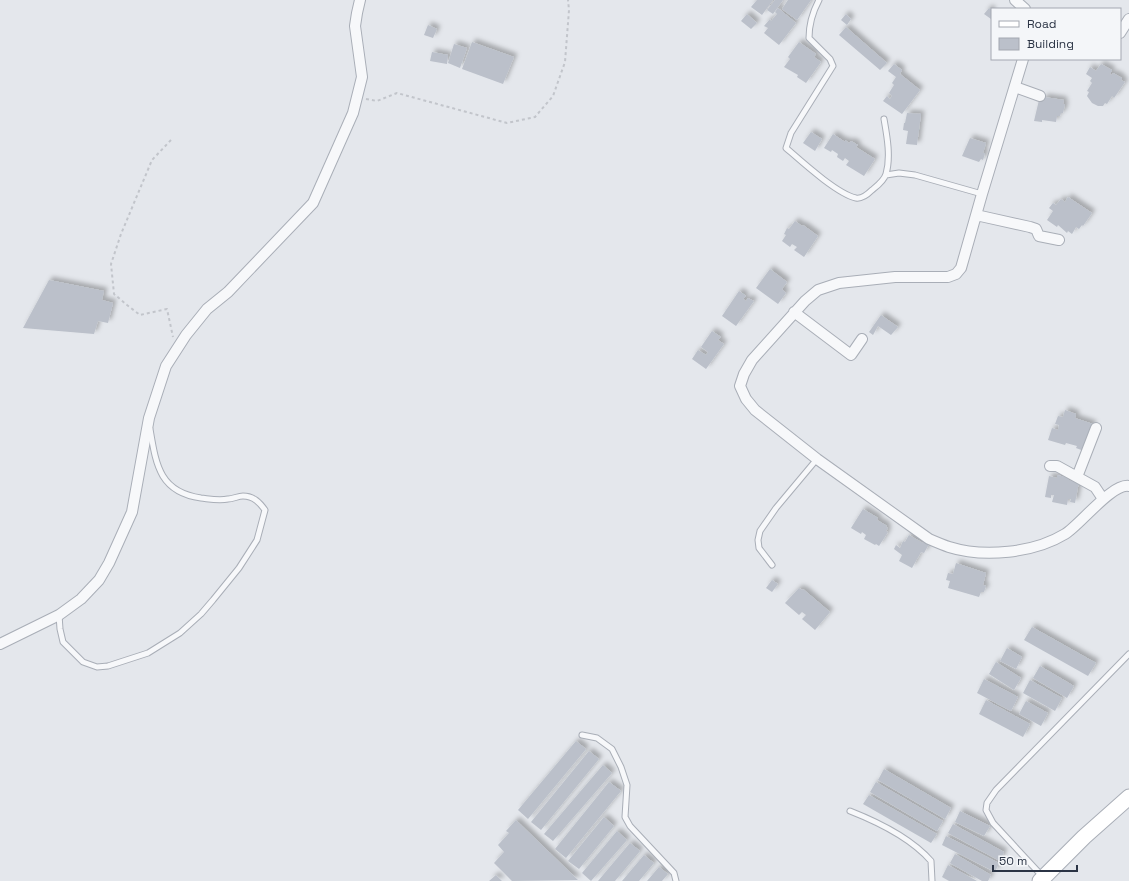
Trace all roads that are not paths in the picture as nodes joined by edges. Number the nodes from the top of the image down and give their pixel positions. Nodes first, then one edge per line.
1 (360, 0) edge
2 (819, 0) edge
3 (1015, 0) edge
4 (1024, 8) edge
5 (1129, 19) edge
6 (1121, 31) edge
7 (1023, 60) edge
8 (1015, 87) junction
9 (1040, 96) dead end
10 (884, 119) dead end
11 (886, 175) junction
12 (982, 194) junction
13 (976, 215) junction
14 (1059, 240) dead end
15 (794, 312) junction
16 (862, 339) dead end
17 (148, 418) junction
18 (1096, 428) dead end
19 (817, 460) junction
20 (1050, 466) dead end
21 (1077, 477) junction
22 (1129, 486) edge
23 (1103, 499) junction
24 (772, 565) dead end
25 (59, 615) junction
26 (0, 644) edge
27 (1129, 654) edge
28 (582, 735) dead end
29 (1129, 797) edge
30 (850, 811) dead end
31 (1042, 879) edge
32 (676, 881) edge
33 (932, 881) edge

1 - 17 street
2 - 11 lane
3 - 4 street
5 - 6 street
7 - 8 street
8 - 9 street
8 - 12 street
10 - 11 lane
11 - 12 lane
12 - 13 street
13 - 14 street
13 - 15 street
15 - 16 street
15 - 19 street
17 - 25 street
17 - 25 lane
18 - 21 street
19 - 23 street
19 - 24 lane
20 - 21 street
21 - 23 street
22 - 23 street
25 - 26 street
27 - 31 lane
28 - 32 lane
29 - 31 street
30 - 33 lane

